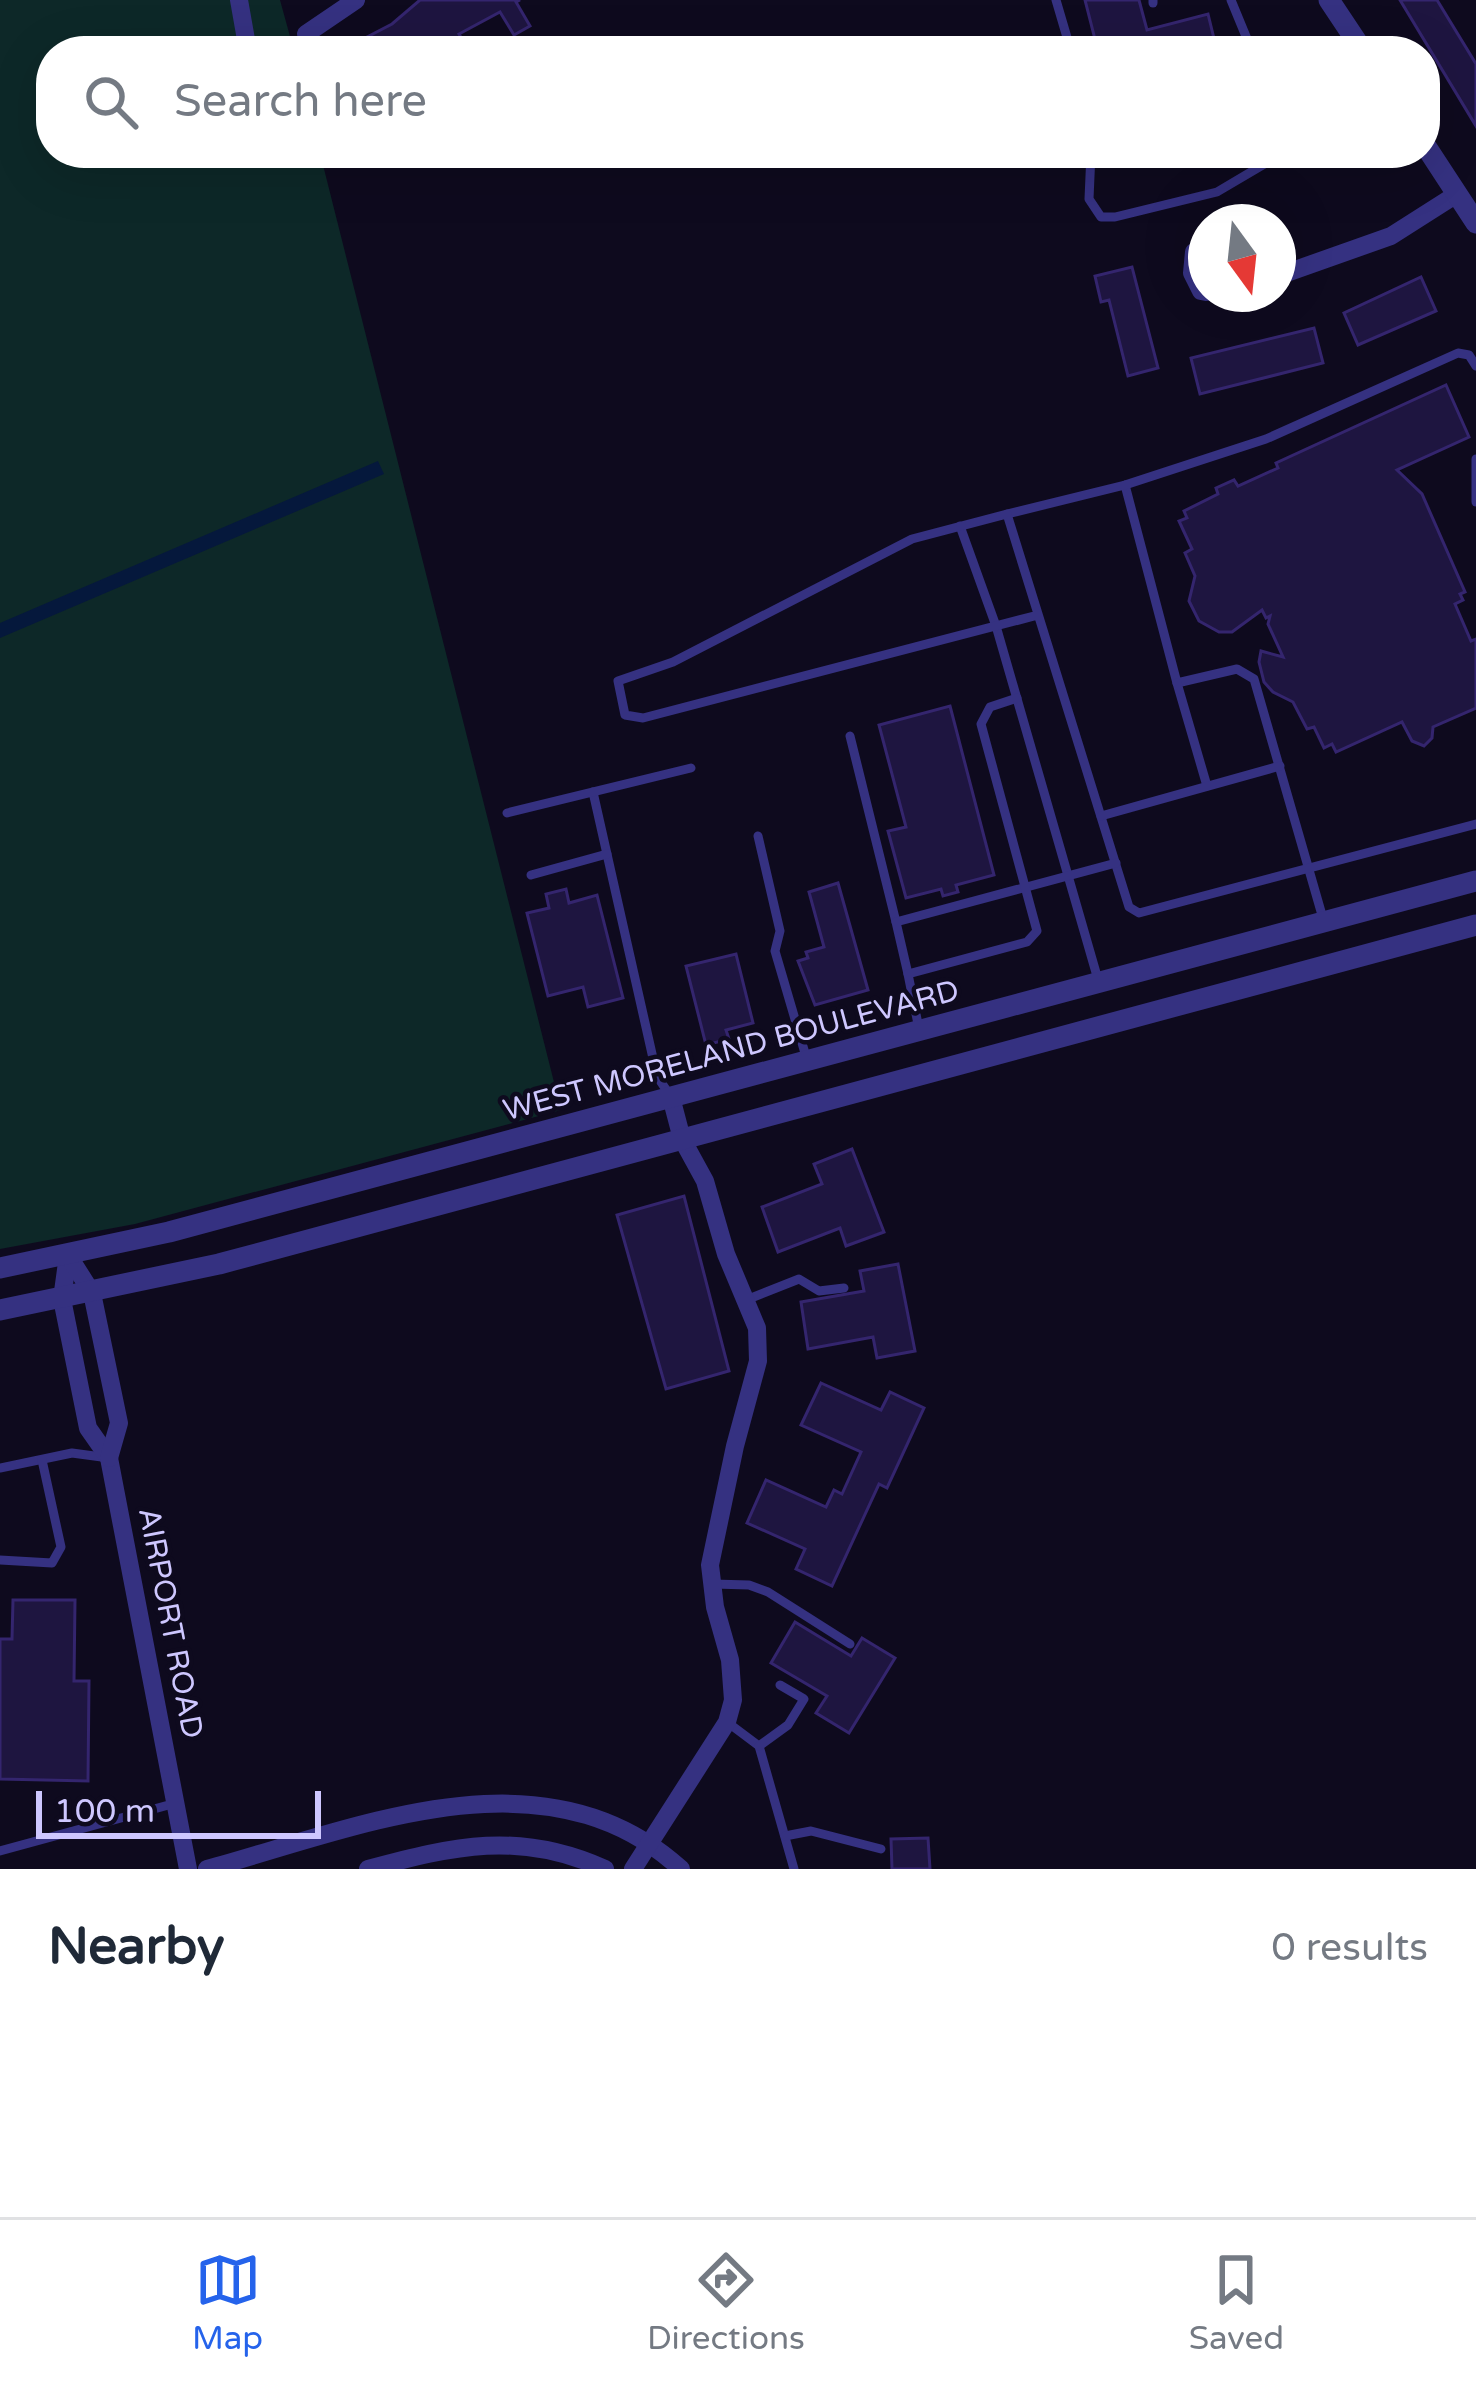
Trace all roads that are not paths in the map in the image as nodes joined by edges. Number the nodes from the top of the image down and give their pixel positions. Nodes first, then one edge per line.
1 (239, 0) edge
2 (356, 0) edge
3 (1055, 0) edge
4 (1231, 0) edge
5 (1329, 0) edge
6 (306, 34) dead end
7 (245, 36) edge
8 (1066, 36) edge
9 (1246, 36) edge
10 (1353, 36) edge
11 (1090, 168) edge
12 (1258, 168) edge
13 (1440, 168) edge
14 (1457, 194) junction
15 (1476, 223) edge
16 (1296, 270) edge
17 (1476, 366) edge
18 (1476, 459) edge
19 (1125, 485) junction
20 (1476, 502) edge
21 (1006, 514) junction
22 (960, 526) junction
23 (1038, 615) junction
24 (996, 626) junction
25 (1177, 683) junction
26 (1017, 698) junction
27 (850, 736) dead end
28 (1280, 766) junction
29 (691, 768) dead end
30 (1207, 787) junction
31 (592, 792) junction
32 (507, 813) dead end
33 (1101, 816) junction
34 (1476, 824) edge
35 (758, 836) dead end
36 (607, 854) junction
37 (1116, 863) junction
38 (1311, 868) junction
39 (531, 875) dead end
40 (1069, 878) junction
41 (1476, 881) edge
42 (1026, 889) junction
43 (896, 922) junction
44 (1324, 922) junction
45 (1476, 926) edge
46 (1335, 964) junction
47 (908, 974) junction
48 (1099, 983) junction
49 (1112, 1024) junction
50 (912, 1032) junction
51 (807, 1060) junction
52 (917, 1076) junction
53 (670, 1097) junction
54 (682, 1138) junction
55 (289, 1200) junction
56 (300, 1242) junction
57 (68, 1255) junction
58 (0, 1268) edge
59 (844, 1288) dead end
60 (92, 1293) junction
61 (62, 1299) junction
62 (746, 1300) junction
63 (0, 1310) edge
64 (109, 1459) junction
65 (41, 1460) junction
66 (0, 1468) edge
67 (0, 1560) edge
68 (712, 1585) junction
69 (850, 1644) dead end
70 (780, 1685) dead end
71 (727, 1723) junction
72 (759, 1746) junction
73 (176, 1803) junction
74 (392, 1819) junction
75 (785, 1836) junction
76 (650, 1846) junction
77 (881, 1849) dead end
78 (0, 1850) edge
79 (404, 1859) junction
80 (188, 1869) edge
81 (207, 1869) edge
82 (368, 1869) edge
83 (605, 1869) edge
84 (633, 1869) edge
85 (681, 1869) edge
86 (794, 1869) edge

1 - 7 street
2 - 6 street
3 - 8 lane
4 - 9 lane
5 - 10 street
11 - 12 lane
13 - 14 street
14 - 15 street
14 - 16 street
17 - 19 lane
18 - 20 lane
19 - 21 lane
19 - 25 lane
21 - 22 lane
21 - 23 lane
22 - 24 lane
22 - 24 lane
23 - 24 lane
23 - 33 lane
24 - 26 lane
25 - 28 lane
25 - 30 lane
26 - 40 lane
26 - 42 lane
27 - 43 lane
28 - 30 lane
28 - 38 lane
29 - 31 lane
30 - 33 lane
31 - 32 lane
31 - 36 lane
33 - 37 lane
34 - 38 lane
35 - 51 lane
36 - 39 lane
36 - 53 lane
37 - 38 lane
37 - 40 lane
38 - 44 lane
40 - 42 lane
40 - 48 lane
41 - 44 street, WEST MORELAND BOULEVARD
42 - 43 lane
42 - 47 lane
43 - 47 lane
44 - 46 street
44 - 48 street, WEST MORELAND BOULEVARD
45 - 46 street
46 - 49 street
47 - 50 lane
48 - 49 street
48 - 50 street, WEST MORELAND BOULEVARD
49 - 52 street
50 - 51 street, WEST MORELAND BOULEVARD
50 - 52 street
51 - 53 street, WEST MORELAND BOULEVARD
52 - 54 street
53 - 54 street
53 - 55 street, WEST MORELAND BOULEVARD
54 - 56 street
54 - 62 street
55 - 56 street
55 - 57 street, WEST MORELAND BOULEVARD
56 - 60 street
57 - 58 street, WEST MORELAND BOULEVARD
57 - 60 street, AIRPORT ROAD
57 - 61 street, AIRPORT ROAD
59 - 62 lane
60 - 61 street
60 - 64 street, AIRPORT ROAD
61 - 63 street
61 - 64 street, AIRPORT ROAD
62 - 68 street
64 - 65 lane
64 - 73 street, AIRPORT ROAD
65 - 66 lane
65 - 67 lane
68 - 69 lane
68 - 71 street
70 - 72 lane
71 - 72 lane
71 - 76 street
72 - 75 lane
73 - 78 lane
73 - 80 street, AIRPORT ROAD
74 - 76 street
74 - 79 street
74 - 81 street
75 - 77 lane
75 - 86 lane
76 - 84 street
76 - 85 street
79 - 82 street
79 - 83 street

